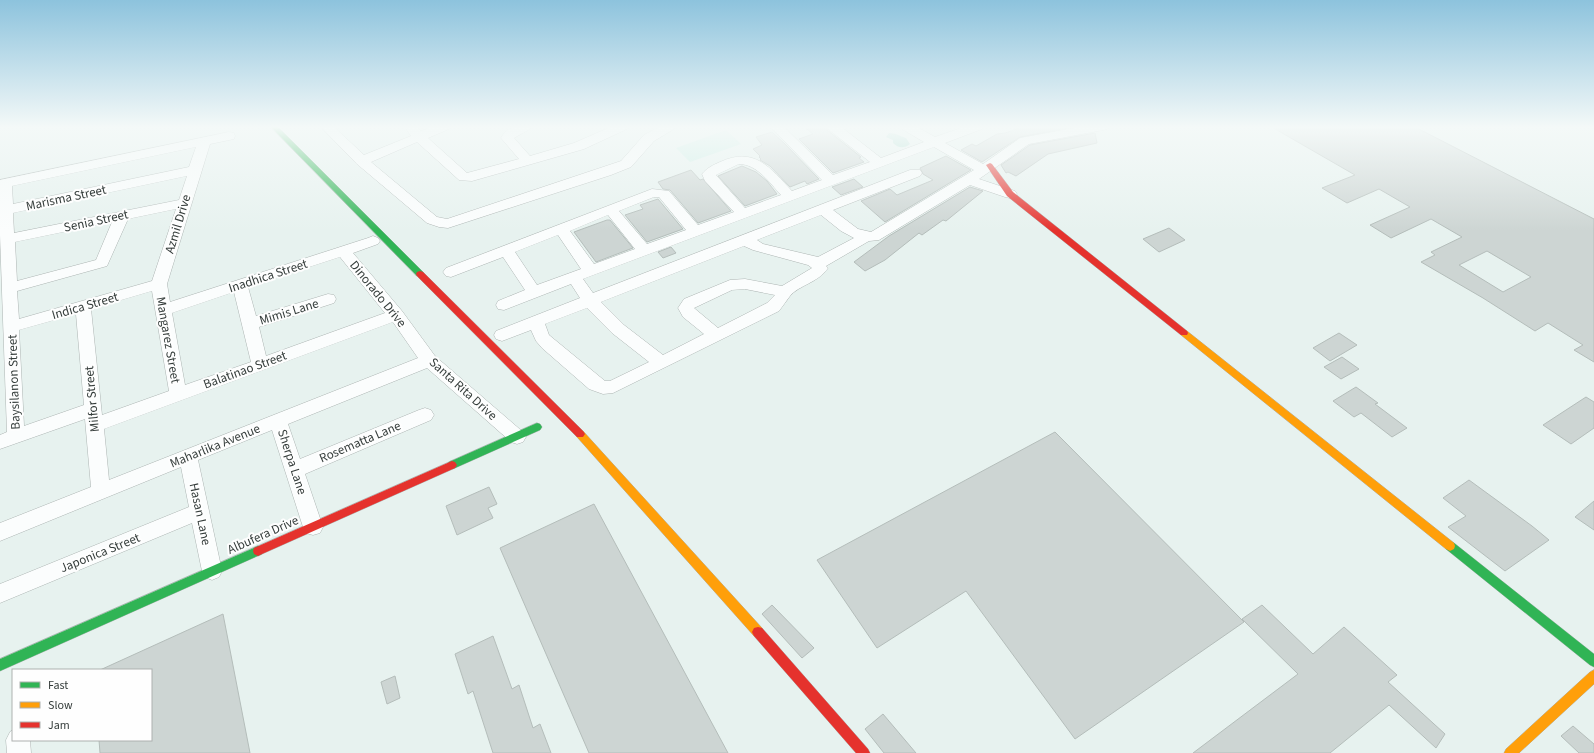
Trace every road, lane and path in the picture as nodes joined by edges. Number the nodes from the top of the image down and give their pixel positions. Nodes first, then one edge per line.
1 (110, 161) edge
2 (197, 161) edge
3 (308, 161) edge
4 (362, 161) edge
5 (446, 161) edge
6 (523, 161) edge
7 (629, 161) edge
8 (735, 161) edge
9 (752, 161) edge
10 (811, 161) edge
11 (878, 161) edge
12 (885, 161) edge
13 (973, 161) edge
14 (997, 161) edge
15 (880, 163) junction
16 (987, 168) junction
17 (194, 170) junction
18 (915, 173) dead end
19 (969, 180) junction
20 (831, 181) junction
21 (3, 183) edge
22 (1010, 194) junction
23 (790, 196) junction
24 (184, 203) junction
25 (822, 209) junction
26 (7, 210) junction
27 (612, 210) junction
28 (743, 214) junction
29 (122, 216) junction
30 (561, 229) junction
31 (696, 232) junction
32 (866, 237) junction
33 (8, 240) junction
34 (745, 240) junction
35 (373, 241) dead end
36 (506, 250) junction
37 (343, 251) junction
38 (645, 251) junction
39 (818, 264) junction
40 (591, 271) junction
41 (451, 272) dead end
42 (574, 277) junction
43 (159, 284) junction
44 (240, 285) junction
45 (10, 288) junction
46 (534, 292) junction
47 (784, 292) junction
48 (328, 300) dead end
49 (590, 301) junction
50 (504, 305) dead end
51 (83, 306) junction
52 (163, 310) junction
53 (396, 315) junction
54 (536, 321) junction
55 (250, 324) junction
56 (11, 327) junction
57 (502, 335) dead end
58 (716, 335) junction
59 (412, 337) joint
60 (429, 360) junction
61 (661, 362) junction
62 (260, 365) junction
63 (178, 395) junction
64 (425, 414) dead end
65 (94, 417) junction
66 (278, 420) junction
67 (537, 427) dead end
68 (517, 437) junction
69 (8, 440) edge
70 (188, 456) junction
71 (294, 470) junction
72 (101, 491) junction
73 (200, 512) junction
74 (313, 527) junction
75 (0, 532) edge
76 (212, 571) junction
77 (0, 594) edge
78 (1594, 661) edge
79 (11, 664) edge
80 (1594, 676) edge
81 (18, 741) edge
82 (19, 753) edge
83 (864, 753) edge
84 (1510, 753) edge

1 - 21 street
2 - 17 street, Azmil Drive
3 - 83 main road
4 - 7 street
5 - 6 street
8 - 28 street
9 - 23 street
10 - 20 street
11 - 15 street
12 - 15 street
13 - 16 street
14 - 16 street
15 - 20 street
16 - 19 street
16 - 22 main road
17 - 24 street, Azmil Drive
17 - 26 street, Marisma Street
18 - 25 street
19 - 22 street
19 - 32 street
20 - 23 street
21 - 26 street, Baysilanon Street
22 - 78 main road
23 - 28 street
24 - 29 street, Senia Street
24 - 43 street, Azmil Drive
25 - 32 street
25 - 34 street
26 - 33 street, Baysilanon Street
27 - 30 street
27 - 31 street
27 - 38 street
28 - 31 street
29 - 33 street, Senia Street
29 - 45 street
30 - 36 street
30 - 40 street
31 - 38 street
32 - 39 street
33 - 45 street, Baysilanon Street
34 - 39 street
34 - 49 street
35 - 37 street, Inadhica Street
36 - 41 street
36 - 46 street
37 - 44 street, Inadhica Street
37 - 53 street, Dinorado Drive
38 - 40 street
39 - 47 street
40 - 42 street
42 - 46 street
42 - 49 street
43 - 51 street, Indica Street
43 - 52 street, Mangarez Street
44 - 52 street, Inadhica Street
44 - 55 street
45 - 56 street, Baysilanon Street
46 - 50 street
47 - 58 street
47 - 58 street
48 - 55 street, Mimis Lane
49 - 54 street
49 - 61 street
51 - 56 street, Indica Street
51 - 65 street, Milfor Street
52 - 63 street, Mangarez Street
53 - 59 street, Dinorado Drive
53 - 62 street, Balatinao Street
54 - 57 street
54 - 61 street
55 - 62 street
56 - 69 street, Baysilanon Street
58 - 61 street
59 - 60 street, Santa Rita Drive
60 - 66 street, Maharlika Avenue
60 - 68 street, Santa Rita Drive
62 - 63 street, Balatinao Street
63 - 65 street, Balatinao Street
64 - 71 street, Rosematta Lane
65 - 69 street, Balatinao Street
65 - 72 street, Milfor Street
66 - 70 street, Maharlika Avenue
66 - 71 street, Sherpa Lane
67 - 68 main road, Albufera Drive
68 - 74 main road, Albufera Drive
70 - 72 street, Maharlika Avenue
70 - 73 street, Hasan Lane
71 - 74 street, Sherpa Lane
72 - 75 street, Maharlika Avenue
73 - 76 street, Hasan Lane
73 - 77 street, Japonica Street
74 - 76 main road, Albufera Drive
76 - 79 main road, Albufera Drive
80 - 84 main road
81 - 82 street

